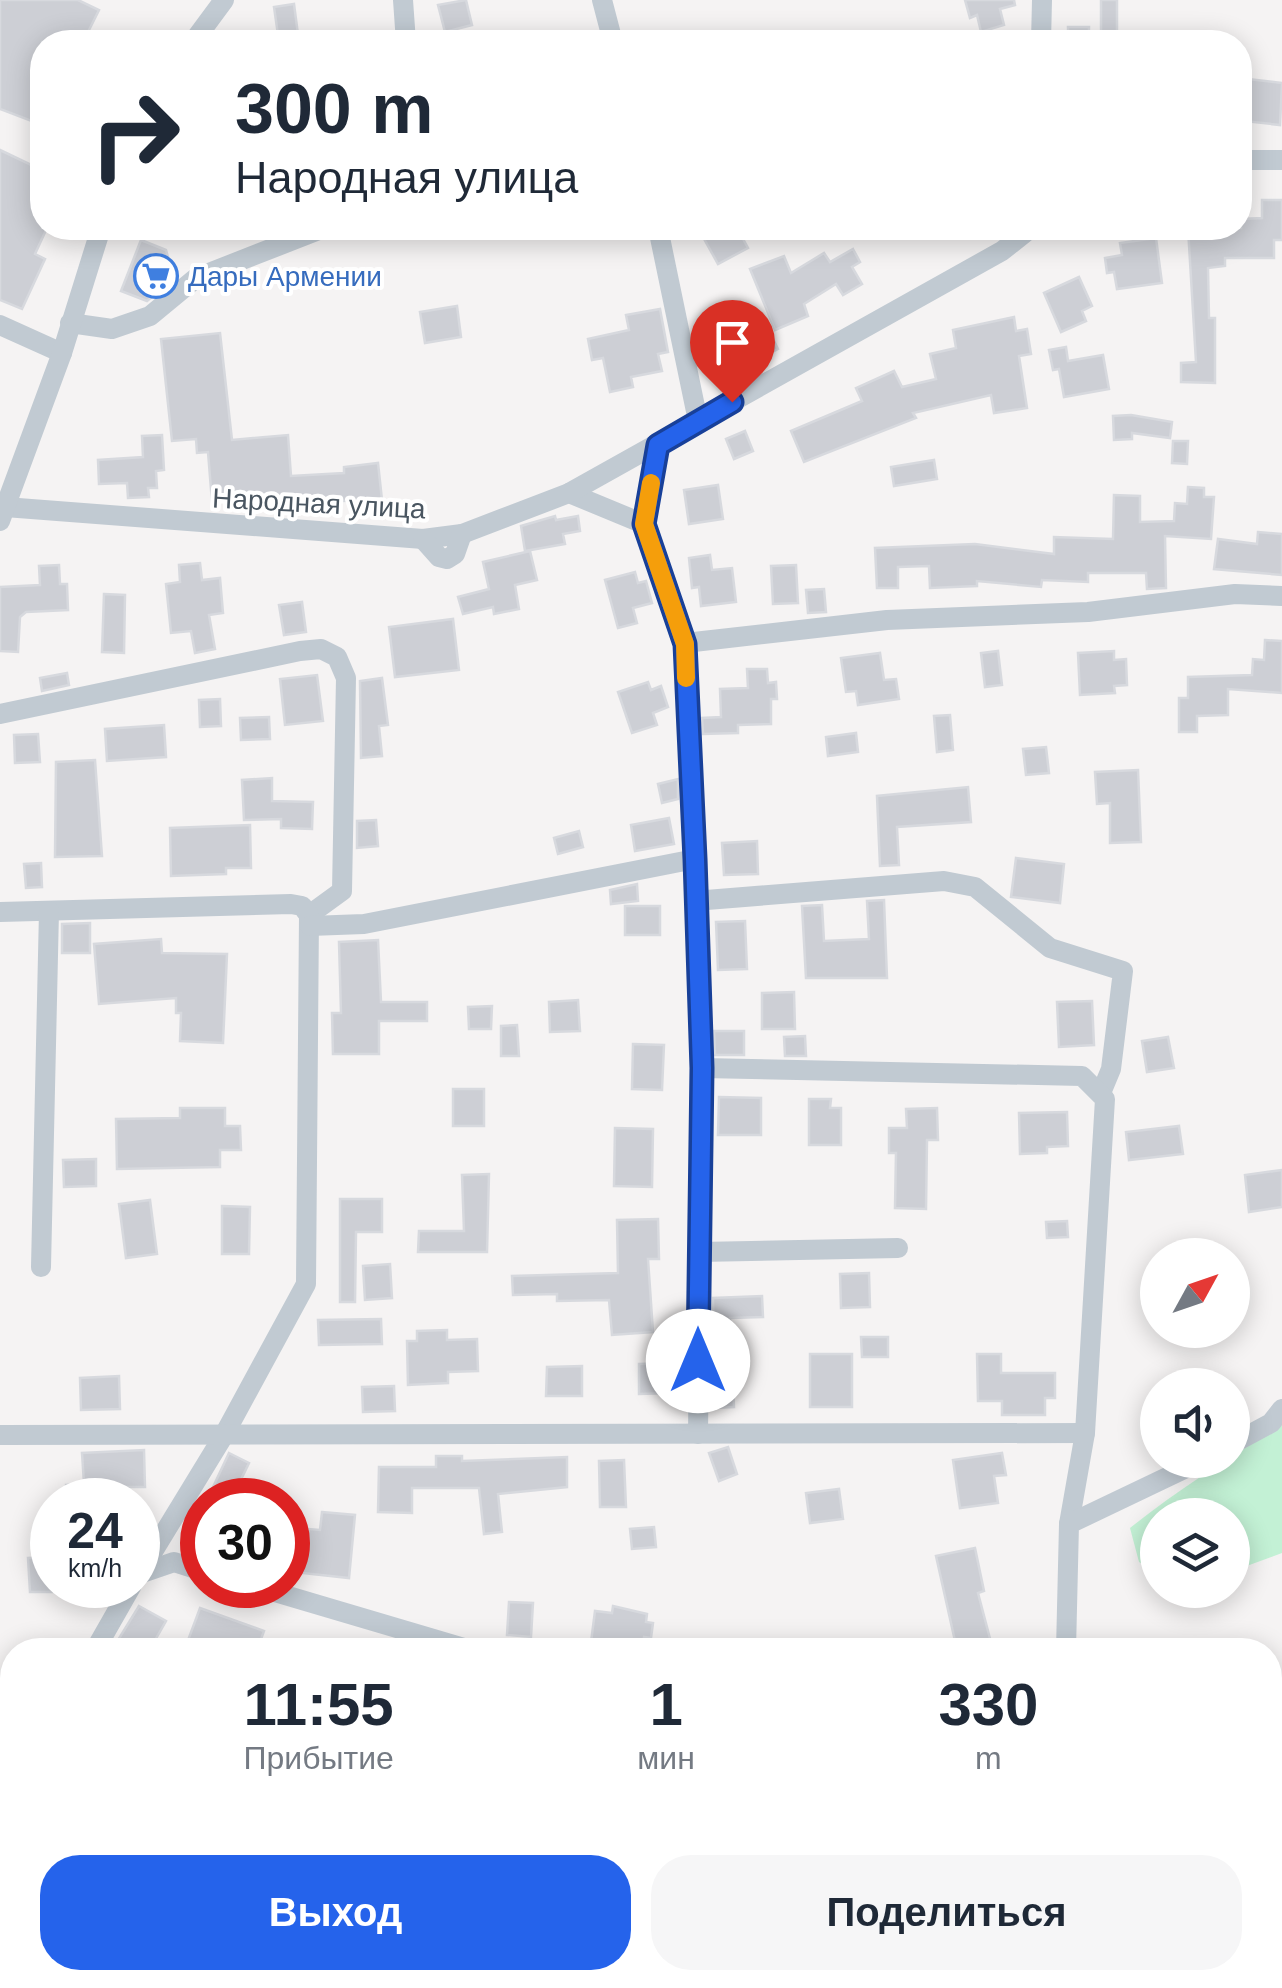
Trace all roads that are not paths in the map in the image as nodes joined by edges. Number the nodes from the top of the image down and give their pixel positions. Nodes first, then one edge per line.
1 (224, 0) edge
2 (403, 0) edge
3 (602, 0) edge
4 (1042, 0) edge
5 (202, 30) edge
6 (405, 30) edge
7 (611, 30) edge
8 (1041, 30) edge
9 (1252, 160) edge
10 (1282, 160) edge
11 (97, 240) edge
12 (293, 240) edge
13 (660, 240) edge
14 (1016, 240) edge
15 (70, 323) junction
16 (0, 324) edge
17 (62, 353) junction
18 (698, 421) junction
19 (658, 445) junction
20 (569, 493) junction
21 (2, 514) edge
22 (644, 524) junction
23 (1282, 596) edge
24 (685, 644) junction
25 (0, 714) edge
26 (695, 859) junction
27 (694, 901) junction
28 (49, 911) junction
29 (0, 912) edge
30 (310, 920) junction
31 (702, 1068) junction
32 (1101, 1094) junction
33 (898, 1248) dead end
34 (699, 1252) junction
35 (41, 1267) dead end
36 (1282, 1409) edge
37 (1085, 1433) junction
38 (698, 1434) junction
39 (1250, 1434) edge
40 (0, 1435) edge
41 (224, 1435) junction
42 (1165, 1478) edge
43 (1075, 1521) junction
44 (160, 1539) edge
45 (310, 1602) edge
46 (119, 1608) edge
47 (102, 1638) edge
48 (430, 1638) edge
49 (1067, 1638) edge

1 - 5 street
2 - 6 street
3 - 7 street
4 - 8 street
9 - 10 street
11 - 15 street
12 - 15 street
13 - 18 street
14 - 18 street, Народная улица
15 - 17 street
16 - 17 street
17 - 21 street
18 - 19 street, Народная улица
19 - 20 street, Народная улица
19 - 22 street
20 - 21 street, Народная улица
20 - 22 street
22 - 24 street
23 - 24 street
24 - 26 street
25 - 30 street
26 - 27 street
26 - 30 street
27 - 31 street
27 - 32 street
28 - 29 street
28 - 30 street
28 - 35 street
30 - 41 street
31 - 32 street
31 - 34 street
32 - 37 street
33 - 34 street
34 - 38 street
36 - 39 street
37 - 38 street
37 - 43 street
38 - 41 street
40 - 41 street
41 - 44 street
42 - 43 street
43 - 49 street
45 - 48 street
46 - 47 street

